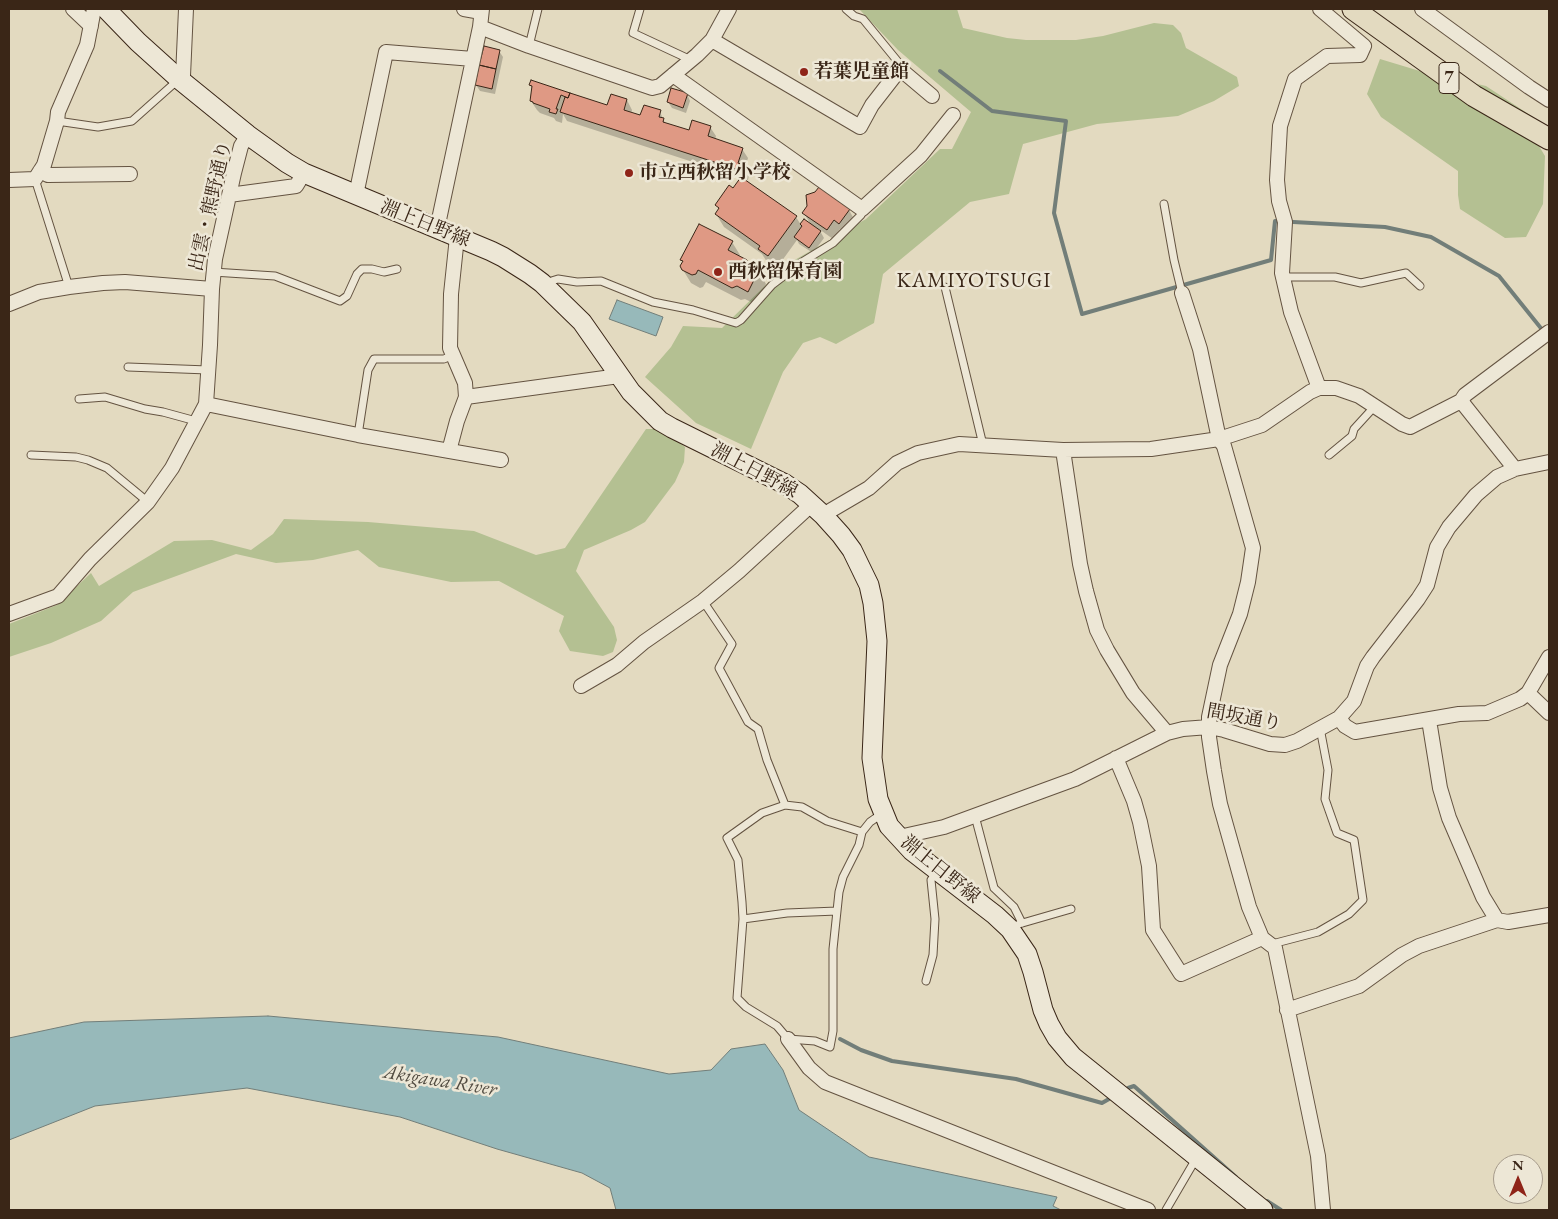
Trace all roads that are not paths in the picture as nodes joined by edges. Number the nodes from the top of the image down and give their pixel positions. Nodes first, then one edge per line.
1 (73, 9) edge
2 (94, 9) edge
3 (106, 9) edge
4 (186, 9) edge
5 (464, 9) edge
6 (538, 9) edge
7 (640, 9) edge
8 (729, 9) edge
9 (846, 9) edge
10 (1320, 9) edge
11 (1353, 9) edge
12 (1422, 9) edge
13 (481, 11) edge
14 (91, 26) junction
15 (480, 27) junction
16 (712, 40) junction
17 (529, 46) junction
18 (473, 59) junction
19 (692, 60) junction
20 (900, 69) junction
21 (673, 75) junction
22 (179, 79) junction
23 (932, 96) dead end
24 (1549, 100) edge
25 (952, 115) dead end
26 (57, 121) junction
27 (248, 135) junction
28 (1549, 139) edge
29 (304, 173) junction
30 (130, 174) dead end
31 (38, 175) junction
32 (9, 180) edge
33 (229, 195) junction
34 (356, 195) junction
35 (1164, 204) dead end
36 (862, 209) junction
37 (437, 228) junction
38 (457, 237) junction
39 (397, 268) dead end
40 (213, 272) junction
41 (1283, 277) junction
42 (542, 283) junction
43 (69, 286) junction
44 (1420, 286) dead end
45 (945, 287) dead end
46 (1180, 288) joint
47 (212, 289) junction
48 (9, 304) edge
49 (1547, 334) edge
50 (453, 355) junction
51 (128, 367) dead end
52 (208, 370) junction
53 (619, 376) junction
54 (1319, 388) junction
55 (466, 397) junction
56 (79, 399) dead end
57 (1461, 402) junction
58 (206, 404) junction
59 (1375, 406) junction
60 (196, 421) junction
61 (358, 435) junction
62 (1219, 438) junction
63 (984, 445) junction
64 (1063, 450) junction
65 (450, 451) junction
66 (1329, 454) dead end
67 (31, 455) dead end
68 (501, 460) dead end
69 (1549, 462) edge
70 (1515, 469) junction
71 (148, 502) junction
72 (818, 509) junction
73 (703, 601) junction
74 (9, 614) edge
75 (1549, 657) edge
76 (581, 686) dead end
77 (1528, 693) junction
78 (1549, 713) edge
79 (1339, 718) junction
80 (1429, 720) junction
81 (1209, 727) junction
82 (1320, 728) junction
83 (1166, 733) junction
84 (1116, 758) junction
85 (784, 805) junction
86 (883, 813) junction
87 (975, 816) junction
88 (862, 832) junction
89 (899, 837) junction
90 (937, 871) junction
91 (1071, 909) dead end
92 (837, 911) junction
93 (1549, 915) edge
94 (743, 919) junction
95 (1497, 920) junction
96 (1016, 926) junction
97 (1267, 941) junction
98 (926, 981) dead end
99 (1287, 1010) junction
100 (788, 1039) junction
101 (1197, 1157) junction
102 (1148, 1210) edge
103 (1166, 1210) edge
104 (1262, 1210) edge
105 (1323, 1210) edge

1 - 14 street
2 - 14 street
3 - 22 main road, 淵上日野線
4 - 22 street
5 - 13 street
6 - 17 lane
7 - 19 lane
8 - 16 street
9 - 20 lane
10 - 41 street
11 - 28 main road, 7
12 - 24 street
13 - 15 street
14 - 26 street
15 - 17 street
15 - 18 street
16 - 19 street
16 - 20 street
17 - 21 street
18 - 34 street
18 - 37 street
19 - 21 street
20 - 23 street
21 - 36 street
22 - 26 lane
22 - 27 main road, 淵上日野線
25 - 36 street
26 - 31 street
27 - 29 main road, 淵上日野線
27 - 33 street, 出雲・熊野通り
29 - 33 street
29 - 34 main road, 淵上日野線
30 - 31 street
31 - 32 street
31 - 43 lane
33 - 40 street, 出雲・熊野通り
34 - 37 main road, 淵上日野線
35 - 46 lane
36 - 42 lane
37 - 38 main road, 淵上日野線
38 - 42 main road, 淵上日野線
38 - 50 street
39 - 40 lane
40 - 47 street, 出雲・熊野通り
41 - 44 lane
41 - 54 street
42 - 53 main road, 淵上日野線
43 - 47 street, 出雲・熊野通り
43 - 48 street, 出雲・熊野通り
45 - 63 lane
46 - 62 street
47 - 52 street
49 - 57 street
50 - 55 street
50 - 61 lane
51 - 52 lane
52 - 58 street
53 - 55 street
53 - 72 main road, 淵上日野線
54 - 59 street
54 - 62 street
55 - 65 street
56 - 60 lane
57 - 59 street
57 - 70 street
58 - 60 street
58 - 61 street
59 - 66 lane
60 - 71 street
61 - 65 street
62 - 64 street
62 - 81 street
63 - 64 street
63 - 72 street
64 - 83 street
65 - 68 street
67 - 71 lane
69 - 70 street, 間坂通り
70 - 79 street, 間坂通り
71 - 74 street
72 - 73 street
72 - 86 main road, 淵上日野線
73 - 76 street
73 - 85 lane
75 - 77 street
77 - 78 street
77 - 80 street
79 - 80 street
79 - 82 street, 間坂通り
80 - 95 street
81 - 82 street, 間坂通り
81 - 83 street, 間坂通り
81 - 97 street
82 - 97 lane
83 - 84 street, 間坂通り
84 - 87 street, 間坂通り
84 - 97 street
85 - 88 lane
85 - 94 lane
86 - 88 lane
86 - 89 main road, 淵上日野線
87 - 89 street, 間坂通り
87 - 96 lane
88 - 92 lane
89 - 90 main road, 淵上日野線
90 - 96 main road, 淵上日野線
90 - 98 lane
91 - 96 lane
92 - 94 lane
92 - 100 lane
93 - 95 street
94 - 100 lane
95 - 99 street
96 - 101 main road, 淵上日野線
97 - 99 street
99 - 105 street
100 - 102 street
101 - 103 lane
101 - 104 main road, 淵上日野線

